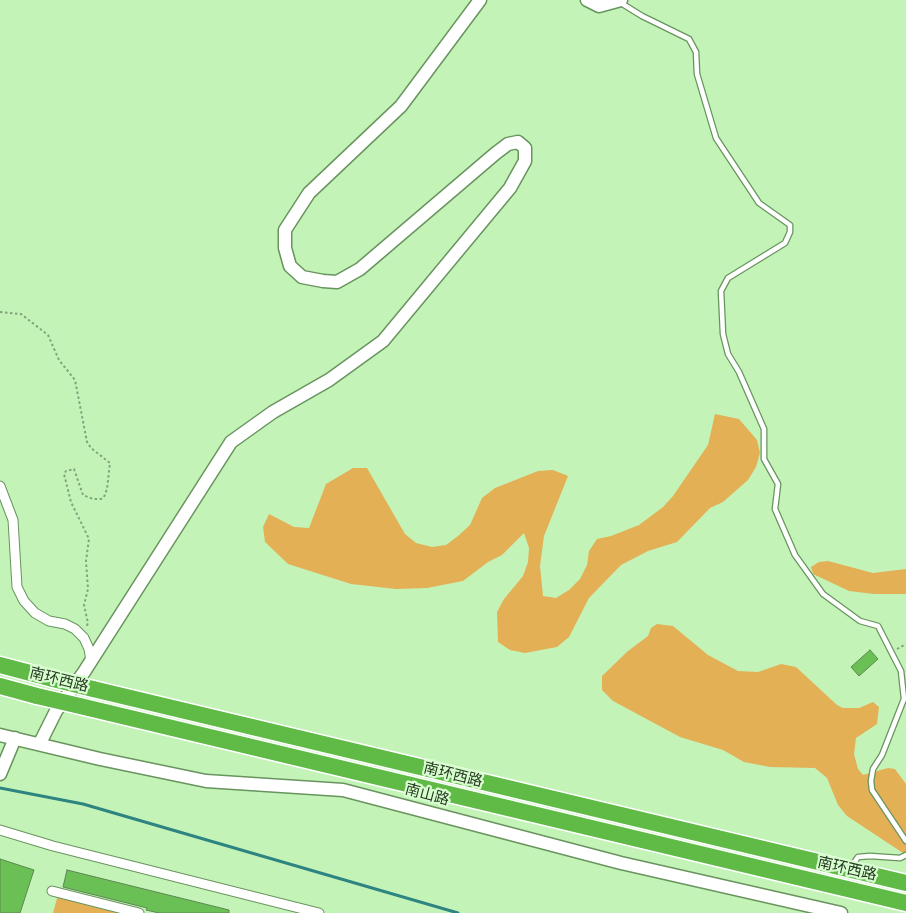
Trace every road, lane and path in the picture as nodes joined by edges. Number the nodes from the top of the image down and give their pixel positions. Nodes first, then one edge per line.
1 (480, 0) edge
2 (587, 0) edge
3 (619, 1) edge
4 (0, 312) edge
5 (0, 486) edge
6 (79, 633) junction
7 (906, 644) edge
8 (892, 652) junction
9 (91, 661) junction
10 (0, 666) edge
11 (0, 686) edge
12 (0, 734) edge
13 (16, 738) junction
14 (40, 743) junction
15 (0, 774) edge
16 (0, 830) edge
17 (906, 841) edge
18 (906, 855) edge
19 (850, 870) junction
20 (906, 883) edge
21 (52, 891) dead end
22 (906, 903) edge
23 (139, 913) edge
24 (319, 913) edge
25 (841, 913) edge

1 - 9 street
2 - 3 street
3 - 8 lane
4 - 6 path
5 - 6 street
6 - 9 street
7 - 8 path
8 - 17 lane
9 - 14 street
10 - 19 highway, 南环西路, bridge
11 - 22 highway, 南环西路, bridge
12 - 13 street, 南山路
13 - 14 street, 南山路
13 - 15 street
14 - 25 street, 南山路
16 - 24 street
18 - 19 lane
19 - 20 highway, 南环西路
21 - 23 street

